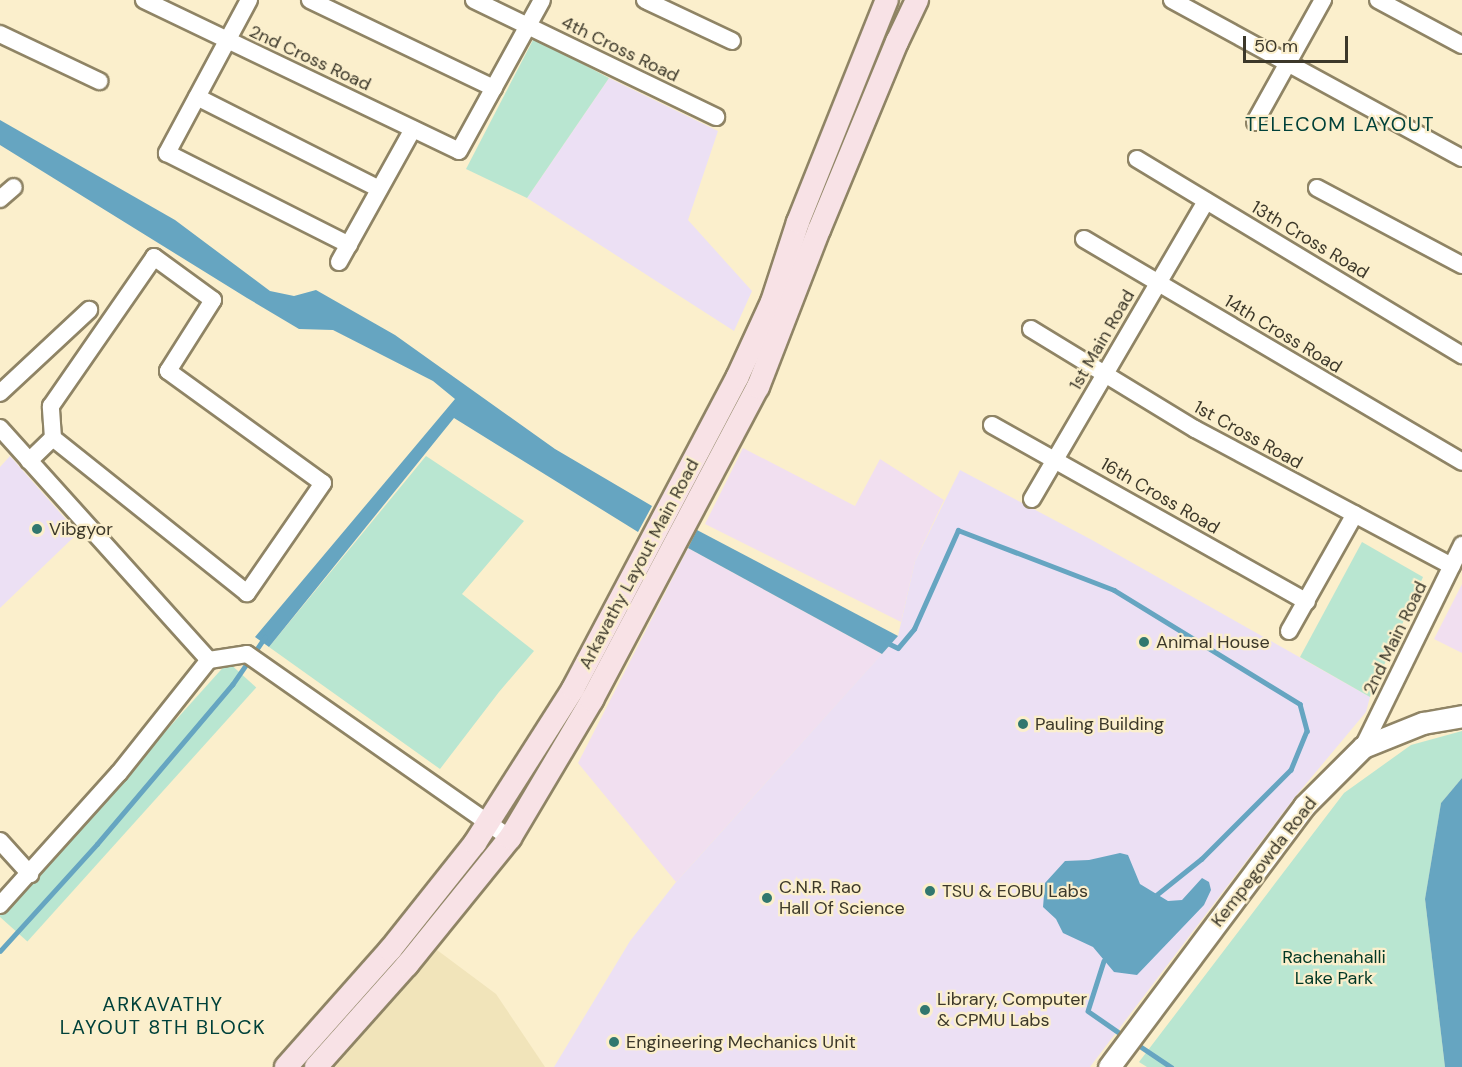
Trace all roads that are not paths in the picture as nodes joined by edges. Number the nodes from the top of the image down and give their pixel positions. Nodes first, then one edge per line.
1 (144, 0) edge
2 (249, 0) edge
3 (310, 0) edge
4 (474, 0) edge
5 (542, 0) edge
6 (645, 0) edge
7 (888, 0) edge
8 (917, 0) edge
9 (1172, 0) edge
10 (1323, 0) edge
11 (1377, 0) edge
12 (528, 26) junction
13 (874, 33) junction
14 (0, 34) edge
15 (228, 40) junction
16 (732, 41) dead end
17 (897, 42) junction
18 (1462, 45) edge
19 (1286, 62) junction
20 (99, 81) dead end
21 (494, 88) junction
22 (197, 97) junction
23 (716, 117) dead end
24 (1255, 122) dead end
25 (413, 129) junction
26 (1462, 158) edge
27 (1137, 159) dead end
28 (14, 187) dead end
29 (1317, 188) dead end
30 (380, 189) junction
31 (0, 199) edge
32 (1206, 201) junction
33 (1084, 239) dead end
34 (349, 245) junction
35 (339, 262) dead end
36 (1462, 265) edge
37 (1158, 283) junction
38 (89, 310) dead end
39 (1031, 329) dead end
40 (1462, 355) edge
41 (1105, 374) junction
42 (0, 393) edge
43 (992, 425) dead end
44 (0, 428) edge
45 (53, 438) junction
46 (1055, 459) junction
47 (29, 461) junction
48 (1462, 462) edge
49 (1032, 499) dead end
50 (1355, 514) junction
51 (1462, 545) edge
52 (1452, 566) junction
53 (1307, 602) junction
54 (1289, 631) dead end
55 (209, 660) junction
56 (1462, 716) edge
57 (1363, 747) junction
58 (487, 823) junction
59 (510, 838) junction
60 (0, 841) edge
61 (30, 874) junction
62 (0, 905) edge
63 (286, 1067) edge
64 (316, 1067) edge
65 (1109, 1067) edge

1 - 15 street, 2nd Cross Road
2 - 15 street
3 - 21 street
4 - 12 street, 4th Cross Road
5 - 12 street
6 - 16 street
7 - 13 main road, Arkavathy Layout Main Road
8 - 17 main road, Arkavathy Layout Main Road
9 - 19 street
10 - 19 street
11 - 18 street
12 - 21 street
12 - 23 street, 4th Cross Road
13 - 17 main road
13 - 58 main road, Arkavathy Layout Main Road
14 - 20 street
15 - 22 street
15 - 25 street, 2nd Cross Road
17 - 59 main road, Arkavathy Layout Main Road
19 - 24 street
19 - 26 street
21 - 25 street, 2nd Cross Road
22 - 30 street
22 - 34 street
25 - 30 street
27 - 32 street, 13th Cross Road
28 - 31 street
29 - 36 street
30 - 34 street
32 - 37 street, 1st Main Road
32 - 40 street, 13th Cross Road
33 - 37 street, 14th Cross Road
34 - 35 street
37 - 41 street, 1st Main Road
37 - 48 street, 14th Cross Road
38 - 42 street
39 - 41 street, 1st Cross Road
41 - 46 street, 1st Main Road
41 - 50 street, 1st Cross Road
43 - 46 street, 16th Cross Road
44 - 47 street
45 - 45 street
45 - 47 street
46 - 49 street, 1st Main Road
46 - 53 street, 16th Cross Road
47 - 55 street
50 - 52 street, 1st Cross Road
50 - 53 street
51 - 52 street, 2nd Main Road
52 - 57 street, 2nd Main Road
53 - 54 street
55 - 58 street
55 - 61 street
56 - 57 street, Kempegowda Road
57 - 65 street, Kempegowda Road
58 - 59 street
58 - 63 main road, Arkavathy Layout Main Road
59 - 64 main road, Arkavathy Layout Main Road
60 - 61 street
61 - 62 street

